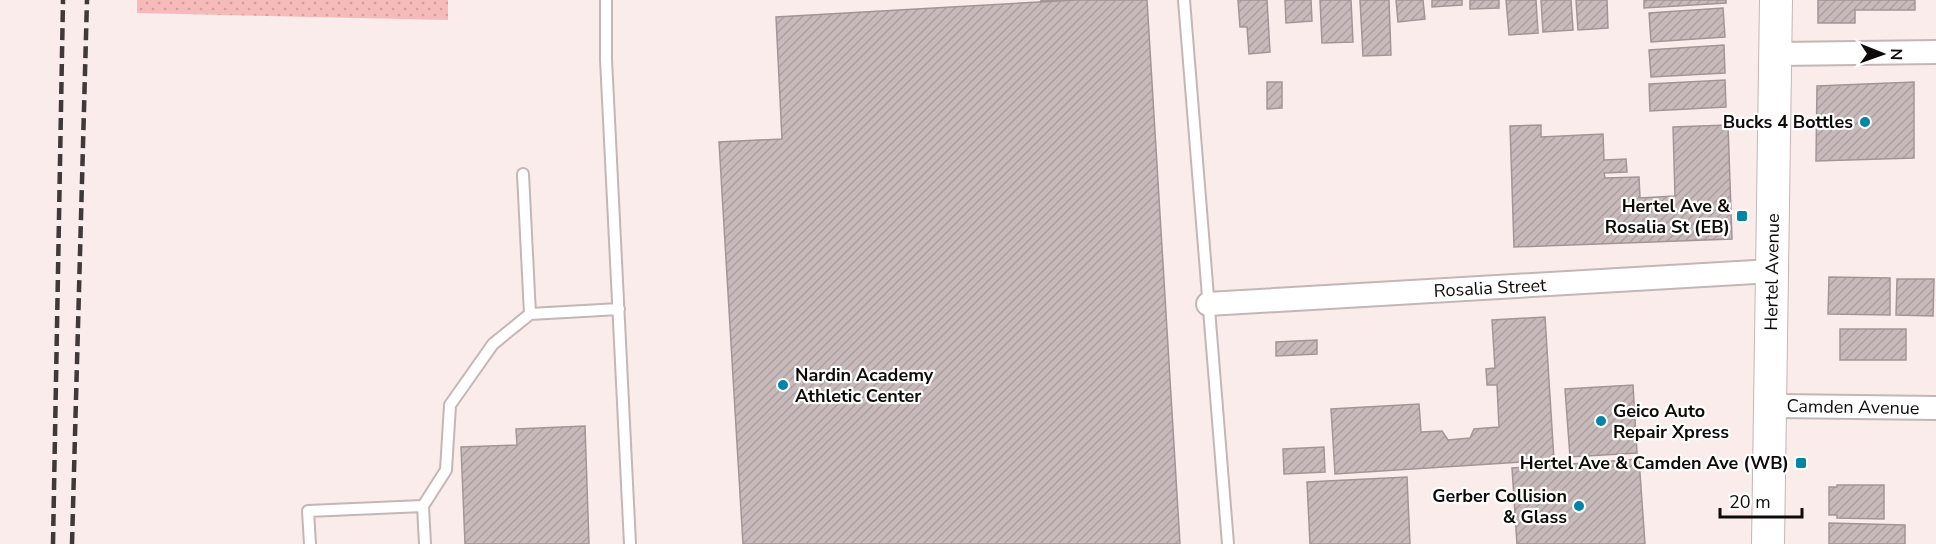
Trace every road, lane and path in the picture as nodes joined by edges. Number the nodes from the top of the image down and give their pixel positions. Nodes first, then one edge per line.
1 (606, 0) edge
2 (1184, 0) edge
3 (1776, 0) edge
4 (1936, 52) edge
5 (1776, 54) junction
6 (523, 174) dead end
7 (1772, 271) junction
8 (1208, 304) junction
9 (619, 309) junction
10 (530, 314) junction
11 (1770, 406) junction
12 (1936, 408) edge
13 (423, 507) junction
14 (310, 544) edge
15 (425, 544) edge
16 (630, 544) edge
17 (1228, 544) edge
18 (1768, 544) edge

1 - 9 lane
2 - 8 lane
3 - 5 street, Hertel Avenue
4 - 5 street
5 - 7 street, Hertel Avenue
6 - 10 lane
7 - 8 street, Rosalia Street
7 - 11 street, Hertel Avenue
8 - 17 lane
9 - 10 lane
9 - 16 lane
10 - 13 lane
11 - 12 street, Camden Avenue
11 - 18 street, Hertel Avenue
13 - 14 lane
13 - 15 lane

